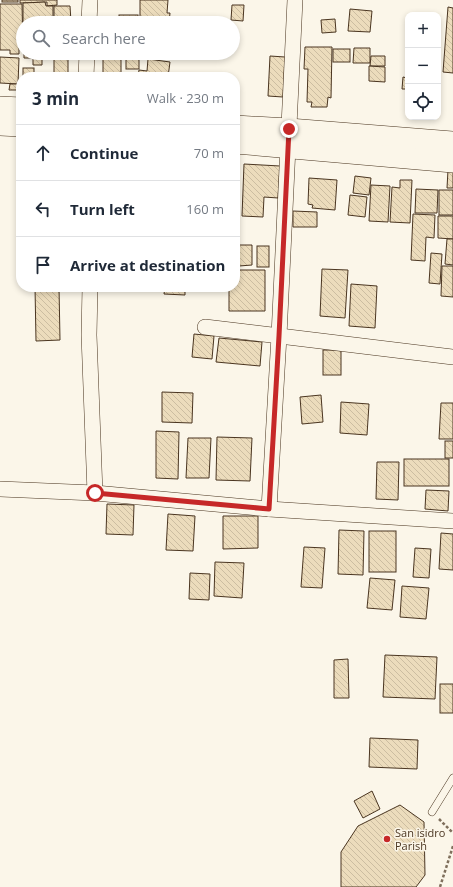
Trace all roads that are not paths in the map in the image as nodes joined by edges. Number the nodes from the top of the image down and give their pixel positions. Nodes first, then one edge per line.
1 (90, 0) edge
2 (295, 0) edge
3 (89, 16) edge
4 (87, 60) edge
5 (86, 72) edge
6 (0, 107) edge
7 (16, 108) edge
8 (0, 125) edge
9 (16, 126) edge
10 (240, 127) edge
11 (288, 138) junction
12 (453, 142) edge
13 (240, 143) edge
14 (453, 162) edge
15 (90, 292) edge
16 (205, 327) dead end
17 (279, 336) junction
18 (453, 357) edge
19 (0, 489) edge
20 (95, 493) junction
21 (269, 509) junction
22 (453, 521) edge
23 (453, 778) edge
24 (432, 812) road end

1 - 3 street
2 - 11 street
4 - 5 street
6 - 7 main road
8 - 9 main road
10 - 11 main road
11 - 12 main road
11 - 13 main road
11 - 14 main road
11 - 17 street
15 - 20 street
16 - 17 street
17 - 18 street
17 - 21 street
19 - 20 street
20 - 21 street
21 - 22 street
23 - 24 lane

